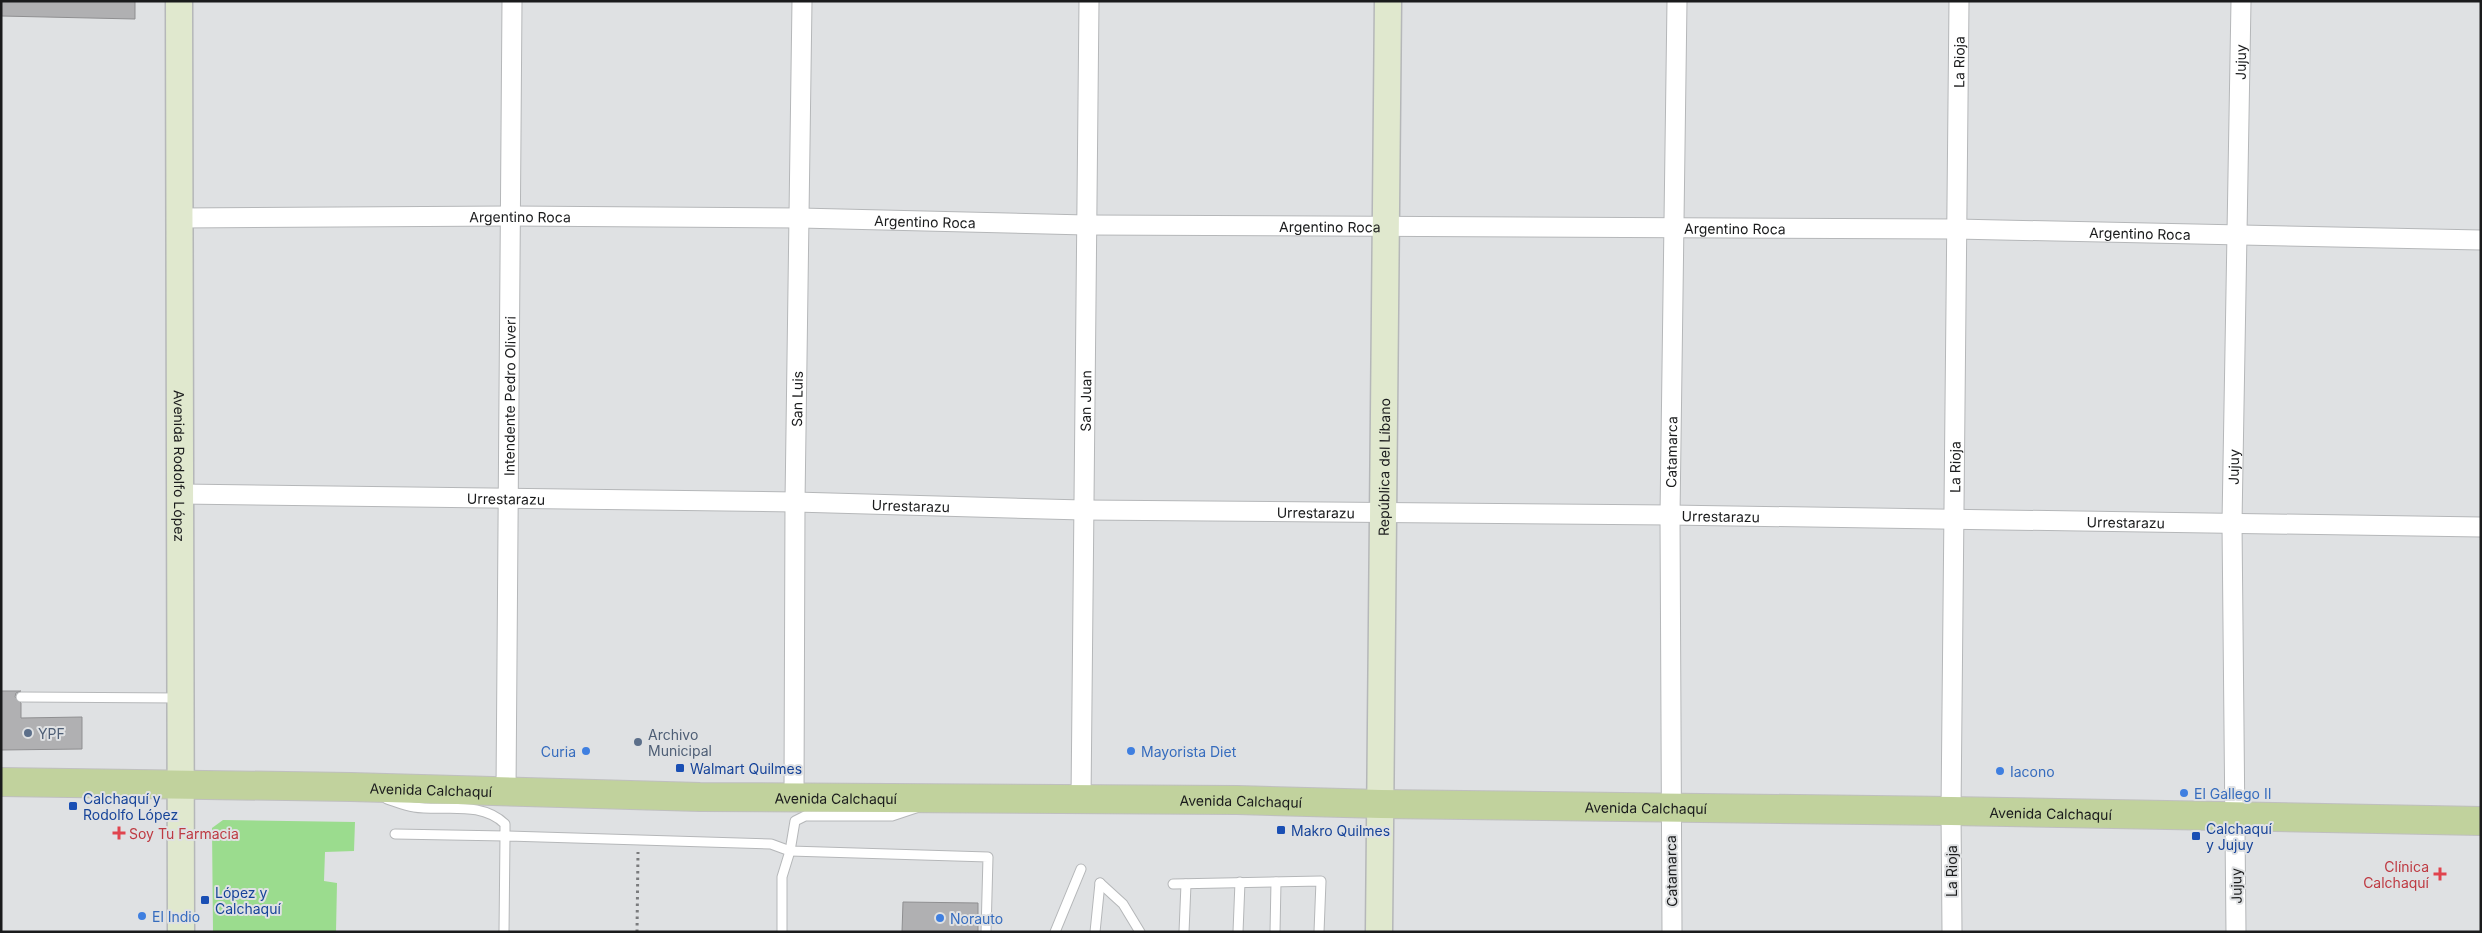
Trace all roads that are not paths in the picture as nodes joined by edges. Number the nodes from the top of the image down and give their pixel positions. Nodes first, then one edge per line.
1 (179, 1) edge
2 (512, 1) edge
3 (802, 1) edge
4 (1089, 1) edge
5 (1388, 1) edge
6 (1677, 1) edge
7 (1960, 1) edge
8 (2241, 1) edge
9 (510, 216) junction
10 (180, 218) junction
11 (800, 218) junction
12 (1086, 225) junction
13 (1384, 227) junction
14 (1674, 227) junction
15 (1956, 229) junction
16 (2238, 236) junction
17 (2481, 240) edge
18 (181, 494) junction
19 (507, 498) junction
20 (795, 502) junction
21 (1083, 510) junction
22 (1381, 512) junction
23 (1670, 515) junction
24 (1955, 520) junction
25 (2232, 523) junction
26 (2481, 527) edge
27 (21, 696) dead end
28 (181, 698) junction
29 (1, 782) edge
30 (182, 786) junction
31 (351, 787) junction
32 (506, 791) junction
33 (794, 797) junction
34 (945, 799) junction
35 (1081, 800) junction
36 (1381, 804) junction
37 (1670, 809) junction
38 (1951, 811) junction
39 (2235, 818) junction
40 (2481, 821) edge
41 (395, 834) dead end
42 (505, 836) junction
43 (790, 851) junction
44 (1081, 869) dead end
45 (1240, 882) junction
46 (1276, 882) junction
47 (1173, 884) dead end
48 (1186, 884) junction
49 (181, 932) edge
50 (504, 932) edge
51 (782, 932) edge
52 (986, 932) edge
53 (1054, 932) edge
54 (1095, 932) edge
55 (1140, 932) edge
56 (1184, 932) edge
57 (1238, 932) edge
58 (1276, 932) edge
59 (1319, 932) edge
60 (1379, 932) edge
61 (1672, 932) edge
62 (1952, 932) edge
63 (2236, 932) edge

1 - 10 street, Avenida Rodolfo López
2 - 9 street, Intendente Pedro Oliveri
3 - 11 street, San Luis
4 - 12 street, San Juan
5 - 13 street, República del Líbano
6 - 14 street, Catamarca
7 - 15 street, La Rioja
8 - 16 street, Jujuy
9 - 10 street, Argentino Roca
9 - 11 street, Argentino Roca
9 - 19 street, Intendente Pedro Oliveri
10 - 18 street, Avenida Rodolfo López
11 - 12 street, Argentino Roca
11 - 20 street, San Luis
12 - 13 street, Argentino Roca
12 - 21 street, San Juan
13 - 14 street, Argentino Roca
13 - 22 street, República del Líbano
14 - 15 street, Argentino Roca
14 - 23 street, Catamarca
15 - 16 street, Argentino Roca
15 - 24 street, La Rioja
16 - 17 street, Argentino Roca
16 - 25 street, Jujuy
18 - 19 street, Urrestarazu
18 - 28 street, Avenida Rodolfo López
19 - 20 street, Urrestarazu
19 - 32 street, Intendente Pedro Oliveri
20 - 21 street, Urrestarazu
20 - 33 street, San Luis
21 - 22 street, Urrestarazu
21 - 35 street, San Juan
22 - 23 street, Urrestarazu
22 - 36 street, República del Líbano
23 - 24 street, Urrestarazu
23 - 37 street, Catamarca
24 - 25 street, Urrestarazu
24 - 38 street, La Rioja
25 - 26 street, Urrestarazu
25 - 39 street, Jujuy
27 - 28 lane
28 - 30 street, Avenida Rodolfo López
29 - 30 main road, Avenida Calchaquí
30 - 31 main road, Avenida Calchaquí
30 - 49 street, Avenida Rodolfo López
31 - 32 main road, Avenida Calchaquí
31 - 42 lane
32 - 33 main road, Avenida Calchaquí
33 - 34 main road, Avenida Calchaquí
34 - 35 main road, Avenida Calchaquí
34 - 43 lane
35 - 36 main road, Avenida Calchaquí
36 - 37 main road, Avenida Calchaquí
36 - 60 street, República del Líbano
37 - 38 main road, Avenida Calchaquí
37 - 61 street, Catamarca
38 - 39 main road, Avenida Calchaquí
38 - 62 street, La Rioja
39 - 40 main road, Avenida Calchaquí
39 - 63 street, Jujuy
41 - 42 lane
42 - 43 lane
42 - 50 lane
43 - 51 lane
43 - 52 lane
44 - 53 lane
45 - 46 lane
45 - 48 lane
45 - 57 lane
46 - 58 lane
46 - 59 lane
47 - 48 lane
48 - 56 lane
54 - 55 lane

